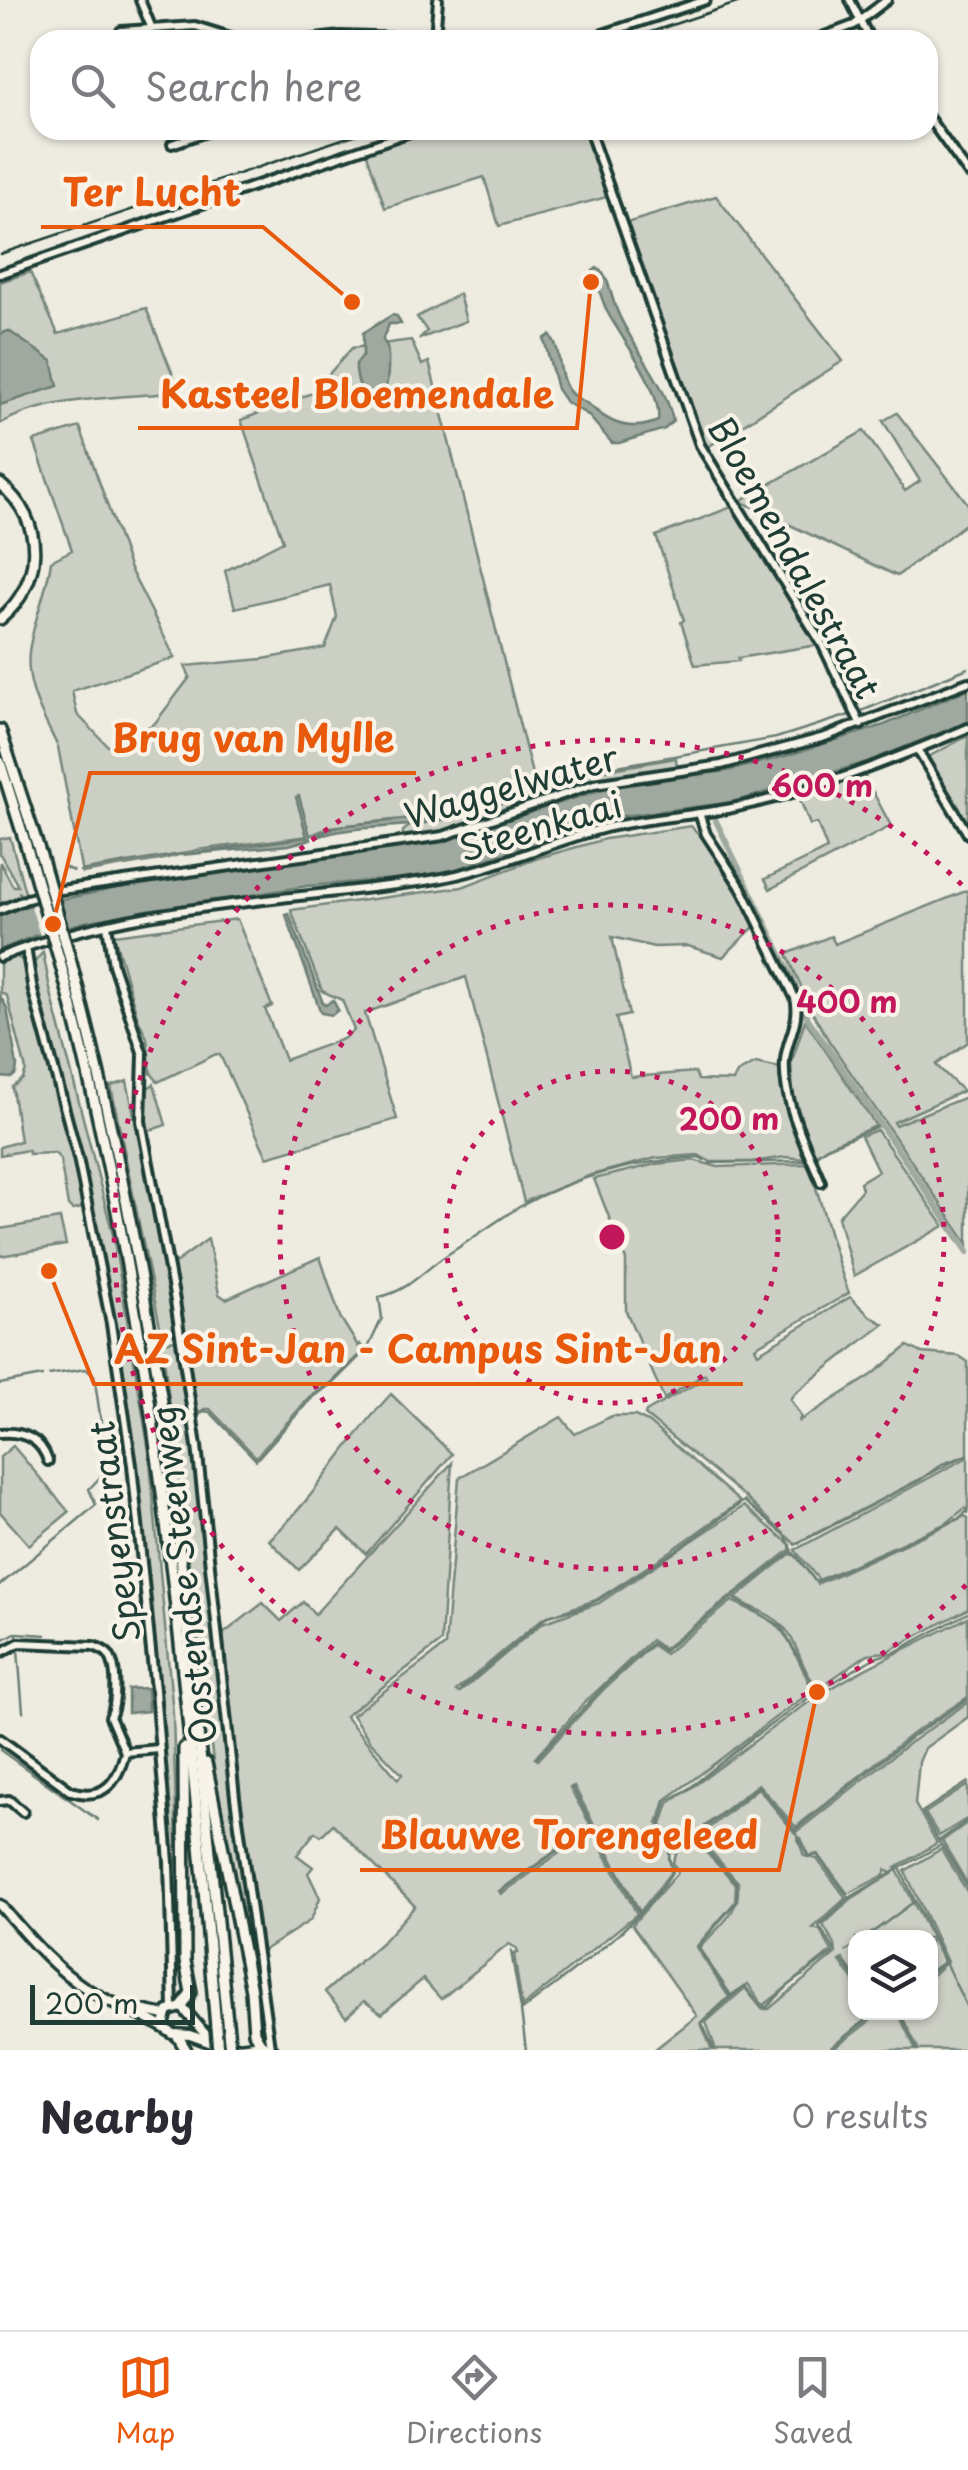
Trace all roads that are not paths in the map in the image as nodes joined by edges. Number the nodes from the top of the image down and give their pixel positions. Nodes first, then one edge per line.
1 (140, 0) edge
2 (438, 0) edge
3 (706, 0) edge
4 (850, 0) edge
5 (886, 0) edge
6 (860, 19) junction
7 (152, 29) junction
8 (136, 30) edge
9 (205, 30) edge
10 (440, 30) edge
11 (615, 30) edge
12 (841, 30) edge
13 (865, 30) edge
14 (938, 131) edge
15 (183, 140) edge
16 (387, 140) edge
17 (593, 140) edge
18 (172, 144) dead end
19 (968, 173) edge
20 (0, 274) edge
21 (0, 484) edge
22 (0, 619) edge
23 (968, 682) edge
24 (861, 725) junction
25 (968, 728) edge
26 (0, 730) edge
27 (917, 749) junction
28 (0, 762) edge
29 (699, 814) junction
30 (968, 834) edge
31 (36, 860) junction
32 (0, 910) edge
33 (106, 925) junction
34 (26, 947) junction
35 (0, 957) edge
36 (64, 957) junction
37 (821, 1182) dead end
38 (0, 1433) edge
39 (48, 1461) dead end
40 (0, 1652) edge
41 (187, 1726) junction
42 (0, 1739) edge
43 (159, 1749) junction
44 (125, 1752) junction
45 (200, 1752) junction
46 (0, 1801) edge
47 (22, 1812) dead end
48 (0, 1905) edge
49 (175, 2006) junction
50 (165, 2020) junction
51 (177, 2035) junction
52 (264, 2047) edge
53 (186, 2050) edge
54 (218, 2050) edge
55 (230, 2050) edge

1 - 7 street
2 - 10 street
3 - 11 street
4 - 6 street
5 - 6 street
6 - 12 street
6 - 13 street
7 - 8 street
7 - 9 street
14 - 19 street
15 - 18 street
16 - 20 street
17 - 24 street, Bloemendalestraat
21 - 22 highway
23 - 24 street, Waggelwater
24 - 32 street, Waggelwater
25 - 27 street, Steenkaai
26 - 31 highway
27 - 29 street, Steenkaai
27 - 30 street
28 - 31 highway
29 - 33 street, Steenkaai
29 - 37 street
31 - 36 highway, bridge
33 - 34 street, Steenkaai
33 - 52 street, Oostendse Steenweg
34 - 35 street, Steenkaai
34 - 43 street, Speyenstraat
36 - 41 highway
36 - 45 highway
38 - 39 street
40 - 44 street
41 - 49 highway
41 - 54 highway, bridge
42 - 44 street
43 - 44 street
43 - 49 street, Speyenstraat
45 - 52 highway
45 - 55 highway, bridge
46 - 47 street
48 - 50 main road
49 - 50 main road
49 - 52 main road
50 - 51 main road
51 - 53 highway
51 - 55 main road

